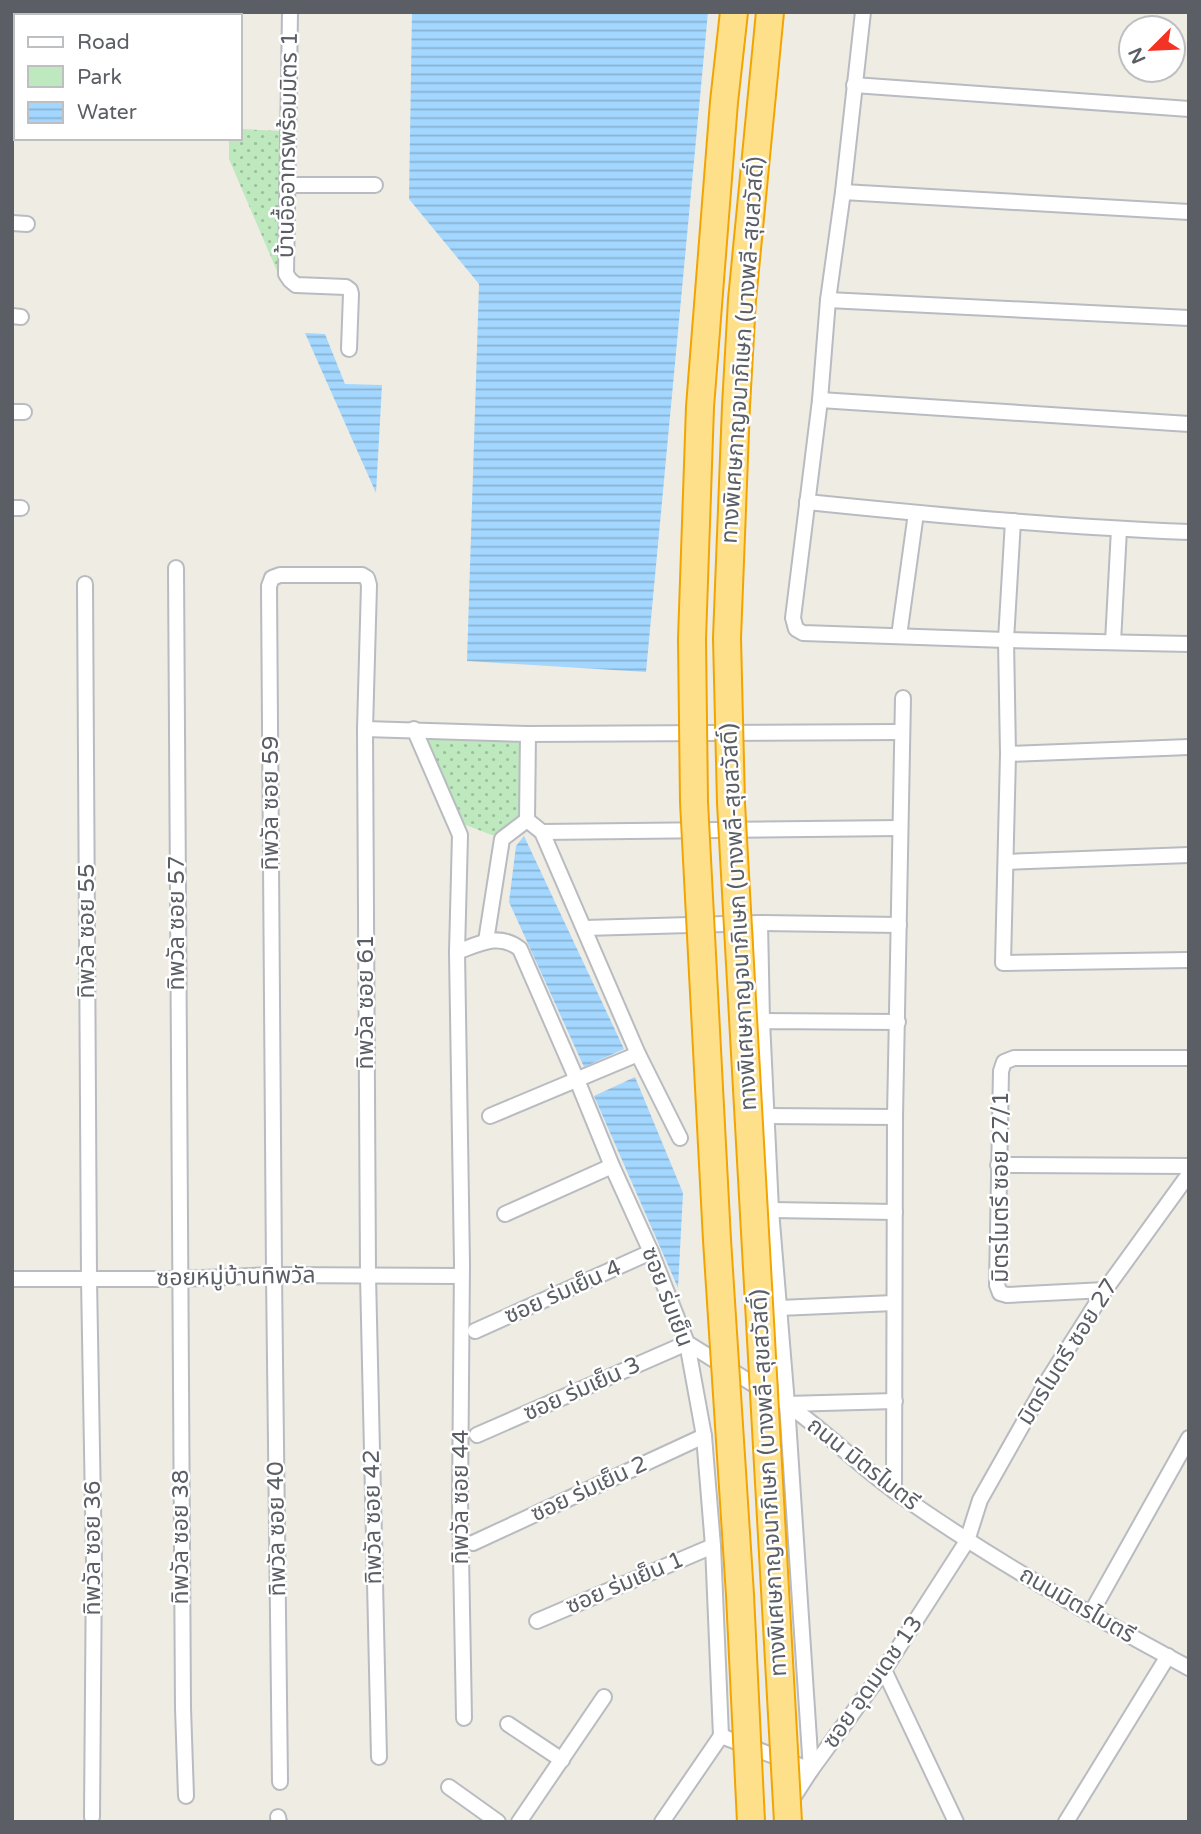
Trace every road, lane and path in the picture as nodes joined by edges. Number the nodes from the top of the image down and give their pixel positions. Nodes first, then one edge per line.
1 (290, 12) edge
2 (734, 12) edge
3 (770, 12) edge
4 (863, 12) edge
5 (854, 85) junction
6 (1189, 109) edge
7 (287, 185) junction
8 (375, 185) dead end
9 (843, 192) junction
10 (1189, 212) edge
11 (828, 300) junction
12 (1189, 318) edge
13 (349, 349) dead end
14 (820, 400) junction
15 (1189, 424) edge
16 (807, 502) junction
17 (916, 513) junction
18 (1013, 521) junction
19 (1119, 529) junction
20 (1189, 532) edge
21 (176, 568) dead end
22 (85, 584) dead end
23 (899, 636) junction
24 (1006, 640) junction
25 (1113, 642) junction
26 (1189, 644) edge
27 (902, 698) dead end
28 (365, 729) junction
29 (414, 729) junction
30 (901, 732) junction
31 (528, 734) junction
32 (1189, 747) edge
33 (1008, 754) junction
34 (527, 820) junction
35 (899, 828) junction
36 (542, 832) junction
37 (1189, 855) edge
38 (1006, 862) junction
39 (760, 923) junction
40 (899, 925) junction
41 (585, 928) junction
42 (486, 941) junction
43 (457, 952) junction
44 (1189, 960) edge
45 (762, 1021) junction
46 (898, 1022) junction
47 (638, 1054) junction
48 (1189, 1058) edge
49 (577, 1080) junction
50 (490, 1116) dead end
51 (766, 1116) junction
52 (895, 1117) junction
53 (680, 1138) dead end
54 (998, 1165) junction
55 (612, 1166) junction
56 (1189, 1166) edge
57 (1189, 1174) edge
58 (771, 1210) junction
59 (895, 1212) junction
60 (505, 1214) dead end
61 (651, 1252) junction
62 (274, 1275) junction
63 (368, 1276) junction
64 (461, 1276) junction
65 (12, 1279) edge
66 (89, 1279) junction
67 (179, 1279) junction
68 (1105, 1290) junction
69 (894, 1303) junction
70 (779, 1308) junction
71 (475, 1331) dead end
72 (687, 1343) junction
73 (895, 1401) junction
74 (786, 1404) junction
75 (477, 1435) dead end
76 (704, 1436) junction
77 (1189, 1438) edge
78 (894, 1490) junction
79 (967, 1541) junction
80 (473, 1543) dead end
81 (713, 1546) junction
82 (1091, 1613) junction
83 (537, 1621) dead end
84 (1168, 1656) junction
85 (1189, 1668) edge
86 (884, 1670) junction
87 (604, 1697) dead end
88 (464, 1718) dead end
89 (509, 1724) dead end
90 (721, 1736) junction
91 (379, 1757) dead end
92 (562, 1760) junction
93 (811, 1770) junction
94 (280, 1782) dead end
95 (449, 1787) dead end
96 (186, 1796) dead end
97 (92, 1817) dead end
98 (498, 1822) edge
99 (519, 1822) edge
100 (662, 1822) edge
101 (751, 1822) edge
102 (778, 1822) edge
103 (788, 1822) edge
104 (956, 1822) edge
105 (1066, 1822) edge

1 - 7 street, บ้านอื้ออาทรพร้อมมิตร 1
2 - 101 highway, ทางพิเศษกาญจนาภิเษก (บางพลี-สุขสวัสดิ์), bridge
3 - 103 highway, ทางพิเศษกาญจนาภิเษก (บางพลี-สุขสวัสดิ์), bridge
4 - 5 street
5 - 6 street
5 - 9 street
7 - 8 street
7 - 13 street, บ้านอื้ออาทรพร้อมมิตร 1
9 - 10 street
9 - 11 street
11 - 12 street
11 - 14 street
14 - 15 street
14 - 16 street
16 - 17 street
16 - 23 street
17 - 18 street
17 - 23 street
18 - 19 street
18 - 24 street
19 - 20 street
19 - 25 street
21 - 67 street, ทิพวัล ซอย 57
22 - 66 street, ทิพวัล ซอย 55
23 - 24 street
24 - 25 street
24 - 33 street
25 - 26 street
27 - 30 street
28 - 29 street
28 - 62 street, ทิพวัล ซอย 59
28 - 63 street, ทิพวัล ซอย 61
29 - 31 street
29 - 43 street, ทิพวัล ซอย 44
30 - 31 street
30 - 35 street
31 - 34 street
32 - 33 street
33 - 38 street
34 - 36 street
34 - 42 street
35 - 36 street
35 - 40 street
36 - 41 street
37 - 38 street
38 - 44 street
39 - 40 street
39 - 41 street
39 - 45 street
40 - 46 street
41 - 47 street
42 - 43 street
42 - 49 street, ซอย ร่มเย็น
43 - 64 street, ทิพวัล ซอย 44
45 - 46 street
45 - 51 street
46 - 52 street
47 - 49 street
47 - 53 street
48 - 54 street, มิตรไมตรี ซอย 27/1
49 - 50 street
49 - 55 street, ซอย ร่มเย็น
51 - 52 street
51 - 58 street
52 - 59 street
54 - 56 street
54 - 68 street, มิตรไมตรี ซอย 27/1
55 - 60 street
55 - 61 street, ซอย ร่มเย็น
57 - 68 street, มิตรไมตรี ซอย 27
58 - 59 street
58 - 70 street
59 - 69 street
61 - 71 street, ซอย ร่มเย็น 4
61 - 72 street, ซอย ร่มเย็น
62 - 63 street, ซอยหมู่บ้านทิพวัล
62 - 67 street, ซอยหมู่บ้านทิพวัล
62 - 94 street, ทิพวัล ซอย 40
63 - 64 street, ซอยหมู่บ้านทิพวัล
63 - 91 street, ทิพวัล ซอย 42
64 - 88 street, ทิพวัล ซอย 44
65 - 66 street, ซอยหมู่บ้านทิพวัล
66 - 67 street, ซอยหมู่บ้านทิพวัล
66 - 97 street, ทิพวัล ซอย 36
67 - 96 street, ทิพวัล ซอย 38
68 - 79 street, มิตรไมตรี ซอย 27
69 - 70 street
69 - 73 street
70 - 74 street
72 - 74 street, ถนน มิตรไมตรี
72 - 75 street, ซอย ร่มเย็น 3
72 - 76 street, ซอย ร่มเย็น
73 - 74 street
73 - 78 street
74 - 78 street, ถนน มิตรไมตรี
74 - 93 street
76 - 80 street, ซอย ร่มเย็น 2
76 - 81 street, ซอย ร่มเย็น
77 - 82 street
78 - 79 street, ถนน มิตรไมตรี
79 - 82 street, ถนนมิตรไมตรี
79 - 86 street, ซอย อุดมเดช 13
81 - 83 street, ซอย ร่มเย็น 1
81 - 90 street, ซอย ร่มเย็น
82 - 84 street, ถนนมิตรไมตรี
84 - 85 street, ถนนมิตรไมตรี
84 - 105 street
86 - 93 street, ซอย อุดมเดช 13
86 - 104 street
87 - 92 street
89 - 92 street
90 - 93 street
90 - 100 street
92 - 99 street
93 - 102 street, ซอย อุดมเดช 13
95 - 98 street

